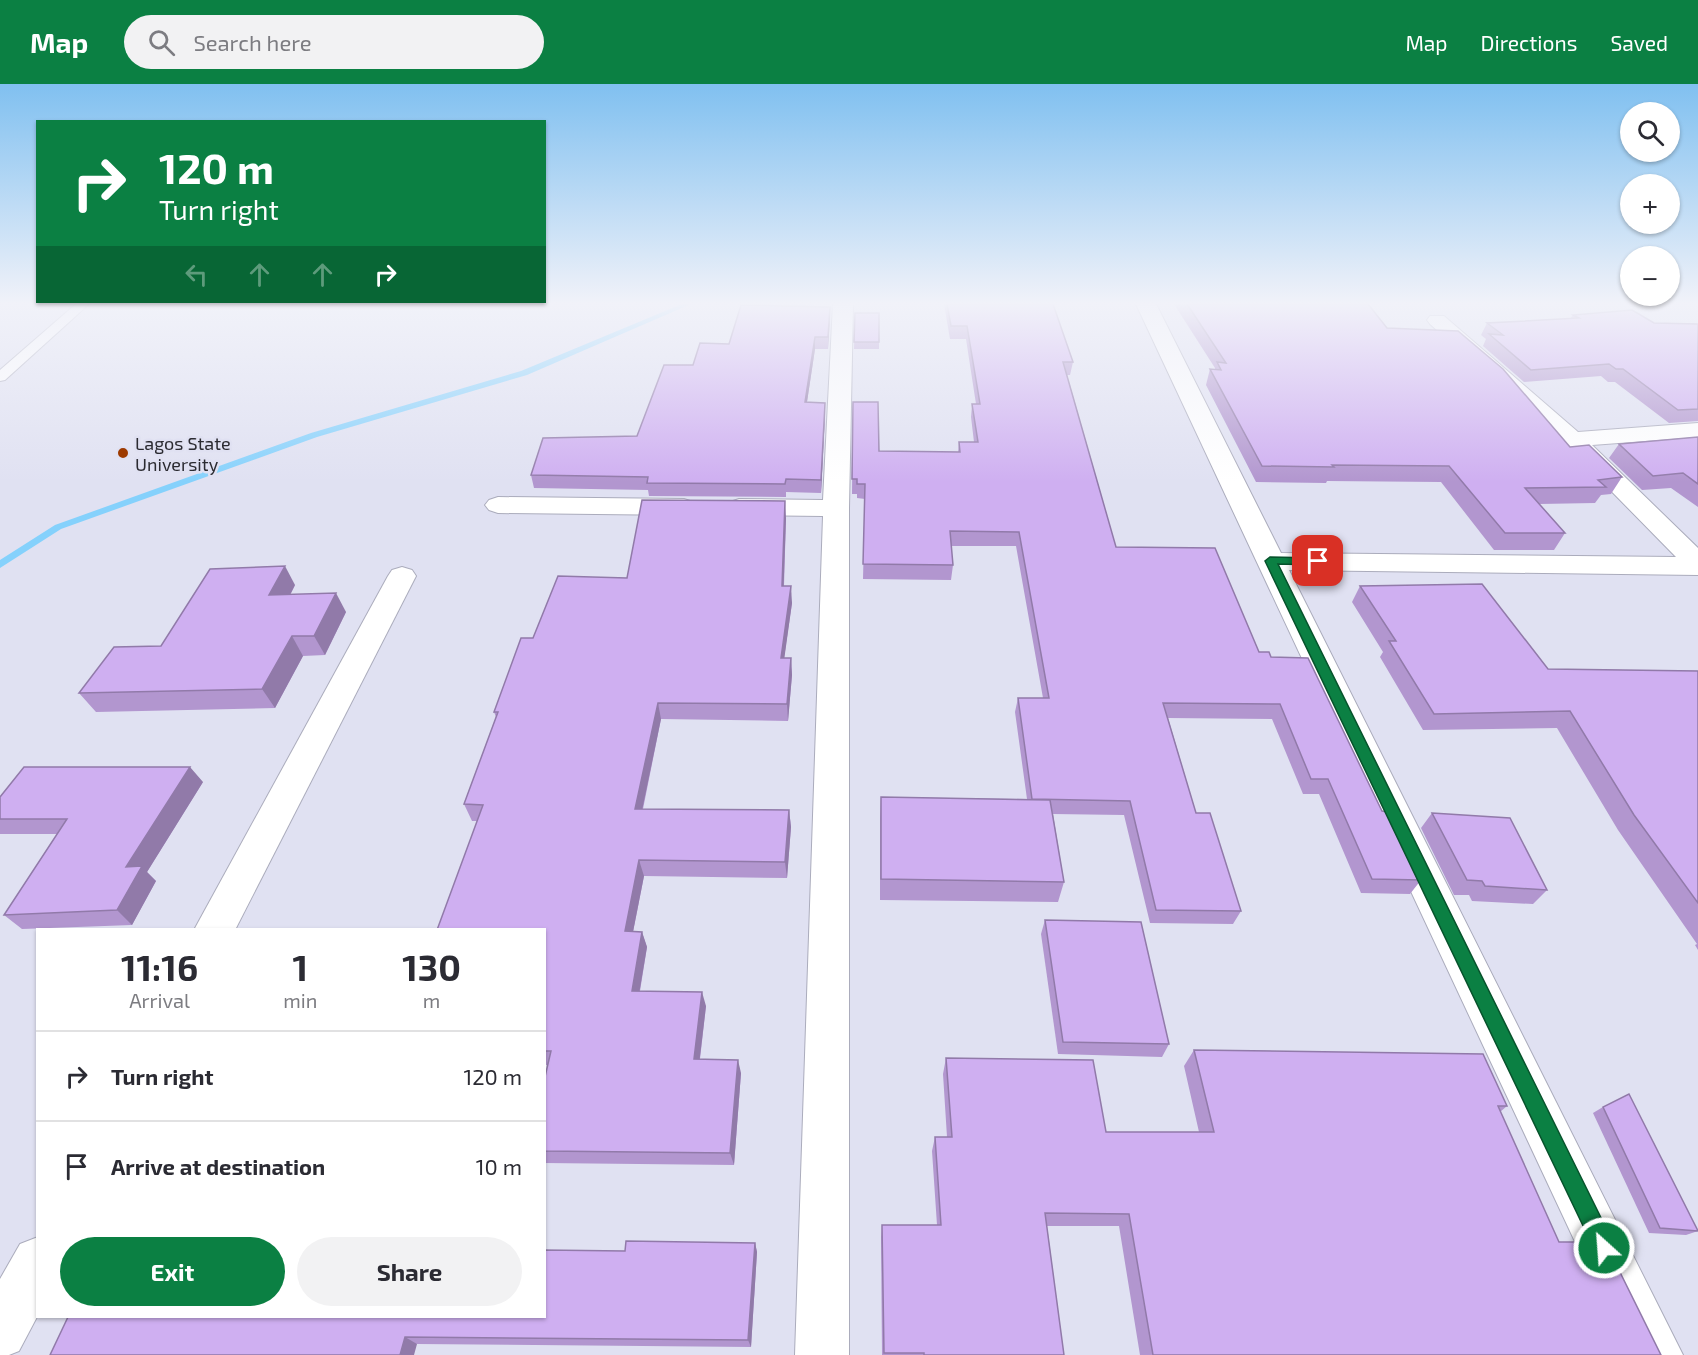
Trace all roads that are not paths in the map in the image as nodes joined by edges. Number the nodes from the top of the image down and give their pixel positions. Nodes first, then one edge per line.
1 (16, 363) edge
2 (841, 363) edge
3 (1175, 363) edge
4 (1486, 363) edge
5 (0, 377) edge
6 (1698, 430) edge
7 (1572, 439) junction
8 (498, 505) dead end
9 (836, 508) junction
10 (1270, 561) junction
11 (1698, 565) edge
12 (402, 576) dead end
13 (215, 928) edge
14 (36, 1266) edge
15 (0, 1332) edge
16 (822, 1355) edge
17 (1656, 1355) edge

1 - 5 lane
2 - 9 street
3 - 10 street
4 - 7 street
6 - 7 street
7 - 11 street
8 - 9 street
9 - 16 street
10 - 11 street
10 - 17 street
12 - 13 street
14 - 15 street

